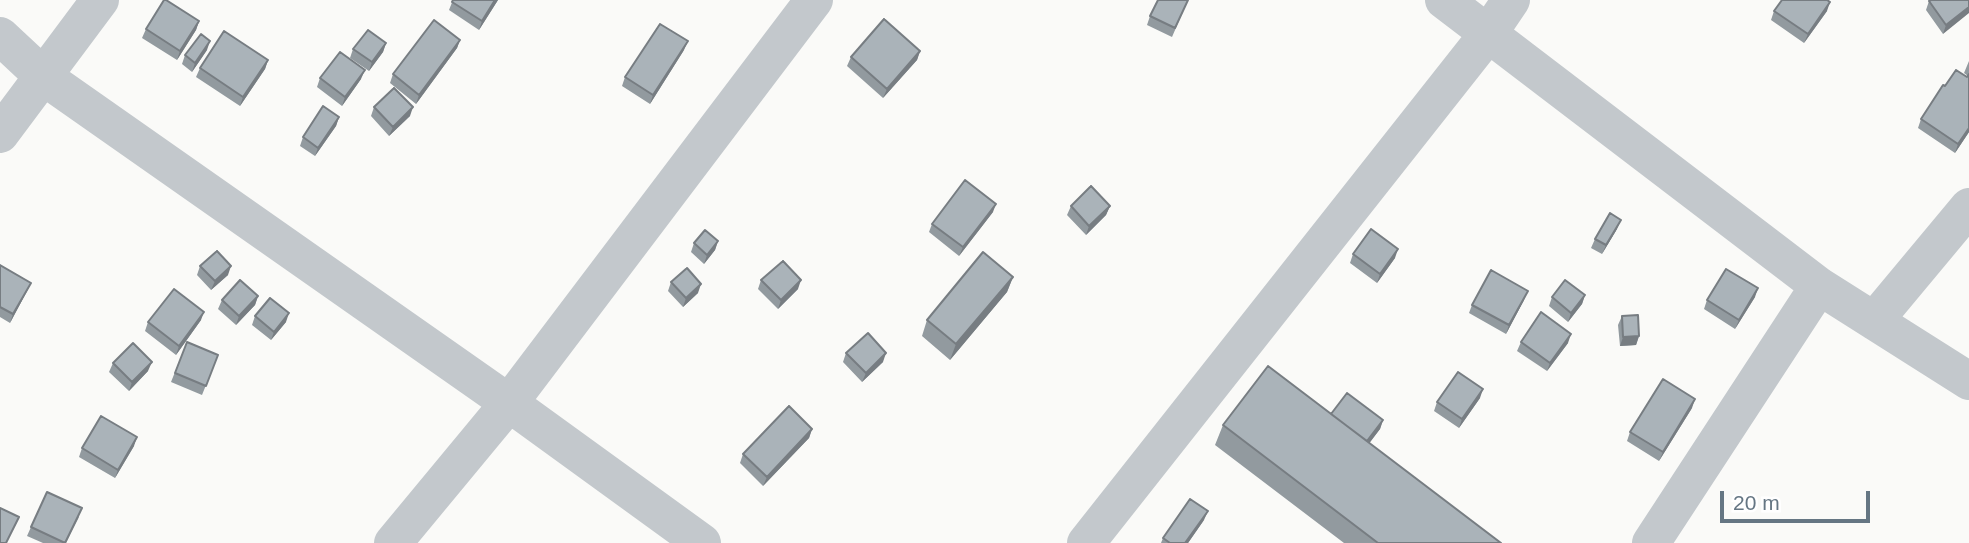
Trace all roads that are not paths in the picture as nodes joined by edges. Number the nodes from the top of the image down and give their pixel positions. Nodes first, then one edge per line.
1 (100, 0) edge
2 (814, 0) edge
3 (1444, 0) edge
4 (1511, 0) edge
5 (1488, 34) junction
6 (0, 36) edge
7 (44, 77) junction
8 (0, 134) edge
9 (1969, 207) edge
10 (1819, 286) junction
11 (1874, 321) junction
12 (1969, 380) edge
13 (509, 402) junction
14 (393, 543) edge
15 (702, 543) edge
16 (1086, 543) edge
17 (1651, 543) edge

1 - 7 street
2 - 13 street
3 - 5 street
4 - 5 street
5 - 10 street
5 - 16 street
6 - 7 street
7 - 8 street
7 - 13 street
9 - 11 street
10 - 11 street
10 - 17 street
11 - 12 street
13 - 14 street
13 - 15 street

